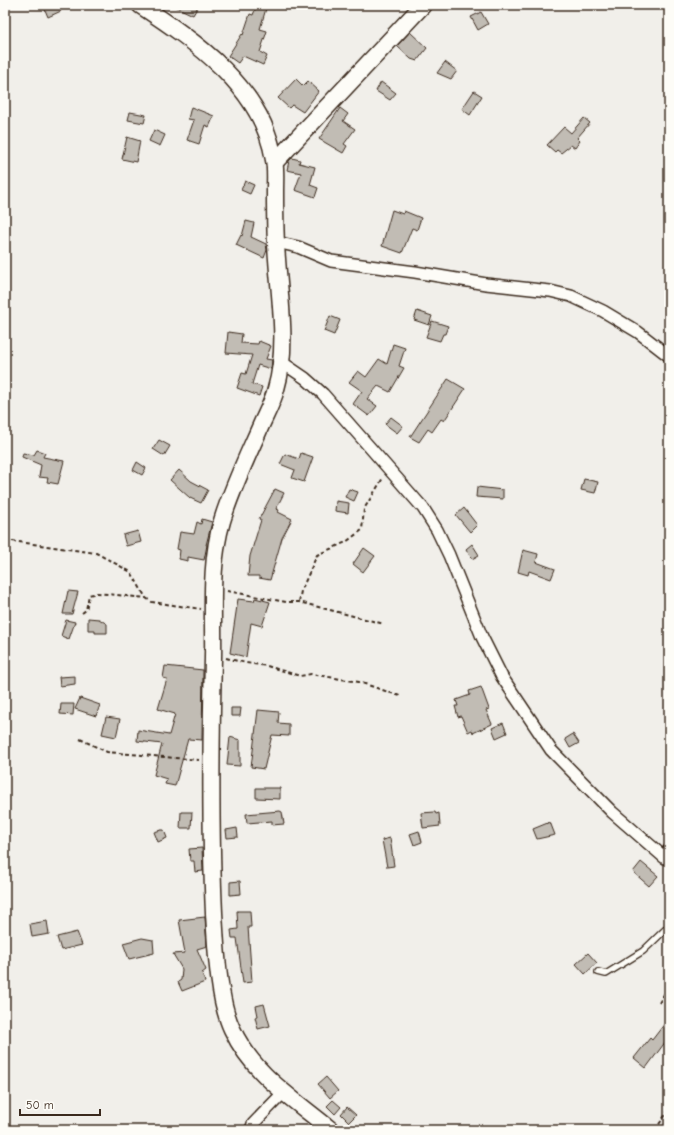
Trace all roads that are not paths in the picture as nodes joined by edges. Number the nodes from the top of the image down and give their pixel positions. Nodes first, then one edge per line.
1 (140, 5) edge
2 (423, 5) edge
3 (275, 162) junction
4 (276, 242) junction
5 (669, 356) edge
6 (282, 362) junction
7 (669, 850) edge
8 (669, 926) edge
9 (598, 972) dead end
10 (283, 1093) junction
11 (251, 1130) edge
12 (331, 1130) edge

1 - 3 main road
2 - 3 main road
3 - 4 main road
4 - 5 street
4 - 6 main road
6 - 7 street
6 - 10 main road
8 - 9 lane
10 - 11 street
10 - 12 main road

